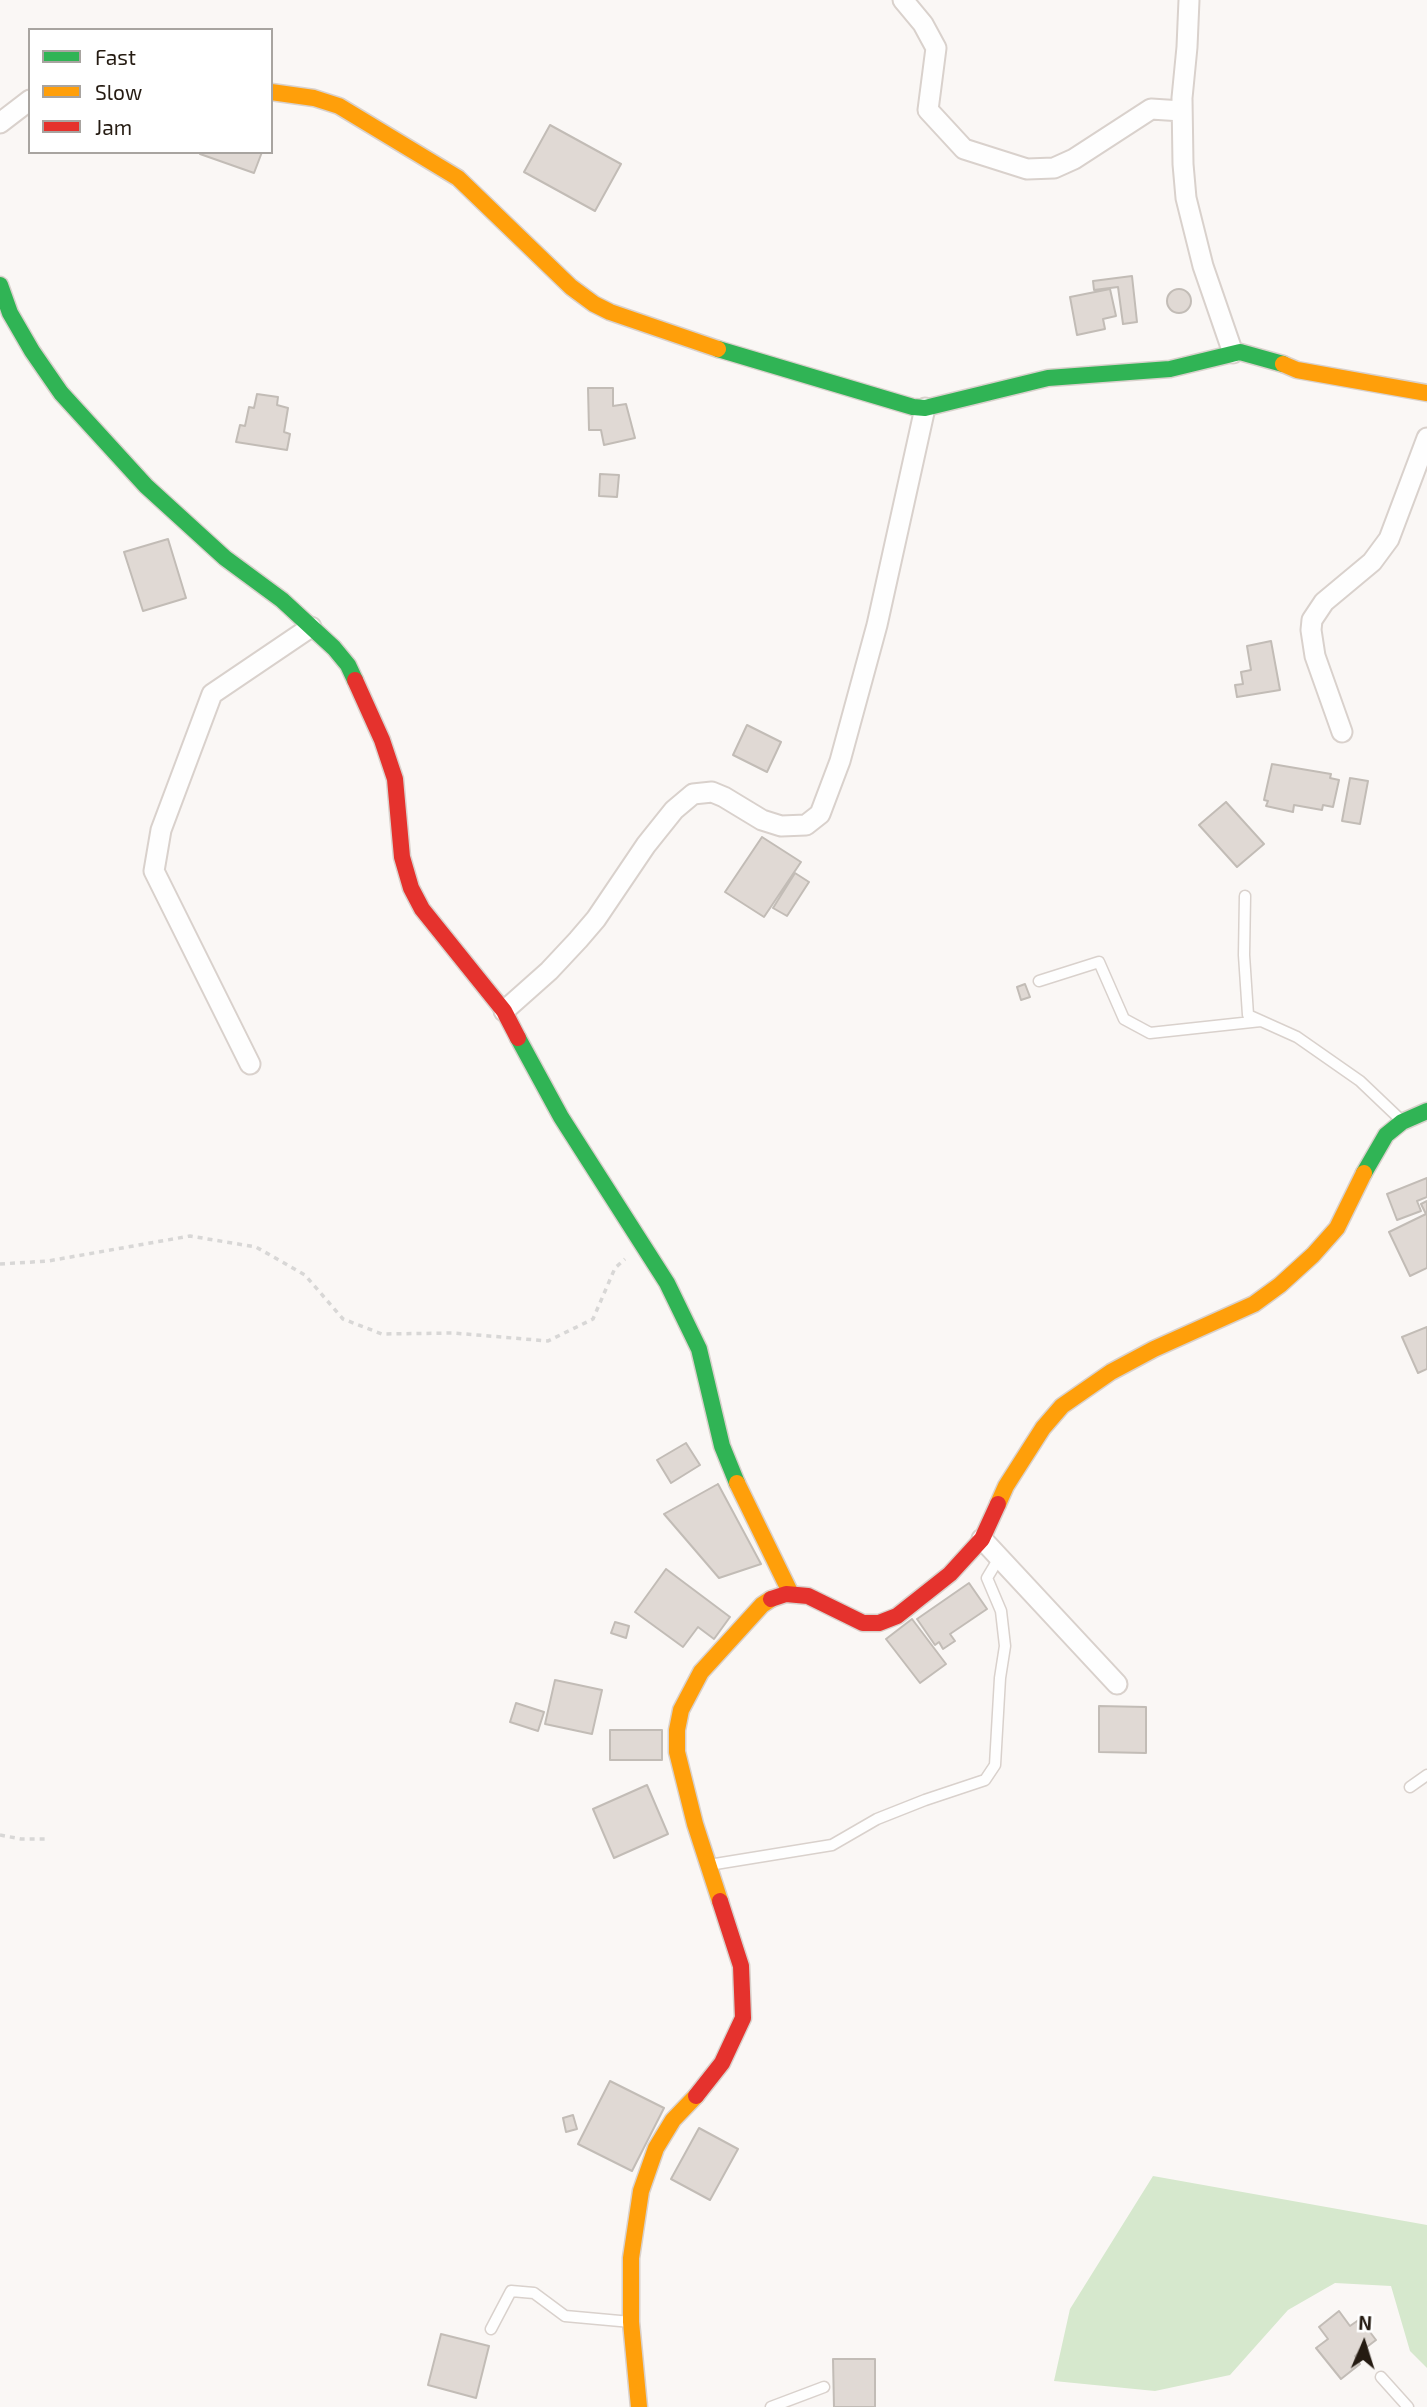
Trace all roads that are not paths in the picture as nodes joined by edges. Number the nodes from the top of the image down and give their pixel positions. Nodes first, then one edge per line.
1 (902, 0) edge
2 (1188, 0) edge
3 (273, 92) edge
4 (28, 102) edge
5 (1182, 111) junction
6 (0, 123) edge
7 (0, 285) edge
8 (1233, 353) junction
9 (1427, 393) edge
10 (925, 408) junction
11 (1427, 438) edge
12 (311, 627) junction
13 (1342, 732) dead end
14 (1245, 895) dead end
15 (1039, 981) dead end
16 (504, 1011) junction
17 (1262, 1021) junction
18 (250, 1064) dead end
19 (1427, 1111) edge
20 (1402, 1122) junction
21 (982, 1539) junction
22 (999, 1558) junction
23 (791, 1594) junction
24 (1117, 1684) dead end
25 (1427, 1775) edge
26 (1410, 1787) dead end
27 (708, 1865) junction
28 (631, 2322) junction
29 (491, 2329) dead end
30 (1381, 2377) dead end
31 (824, 2387) dead end
32 (639, 2407) edge
33 (771, 2407) edge
34 (1408, 2407) edge

1 - 5 street
2 - 5 street
3 - 10 street
4 - 6 street
5 - 8 street
7 - 12 street
8 - 9 street
8 - 10 street
10 - 16 street
11 - 13 street
12 - 16 street
12 - 18 street
14 - 17 lane
15 - 17 lane
16 - 23 street
17 - 20 lane
19 - 20 street
20 - 21 street
21 - 22 street
21 - 23 street
22 - 24 street
22 - 27 lane
23 - 27 street
25 - 26 lane
27 - 28 street
28 - 29 lane
28 - 32 street
30 - 34 lane
31 - 33 lane

